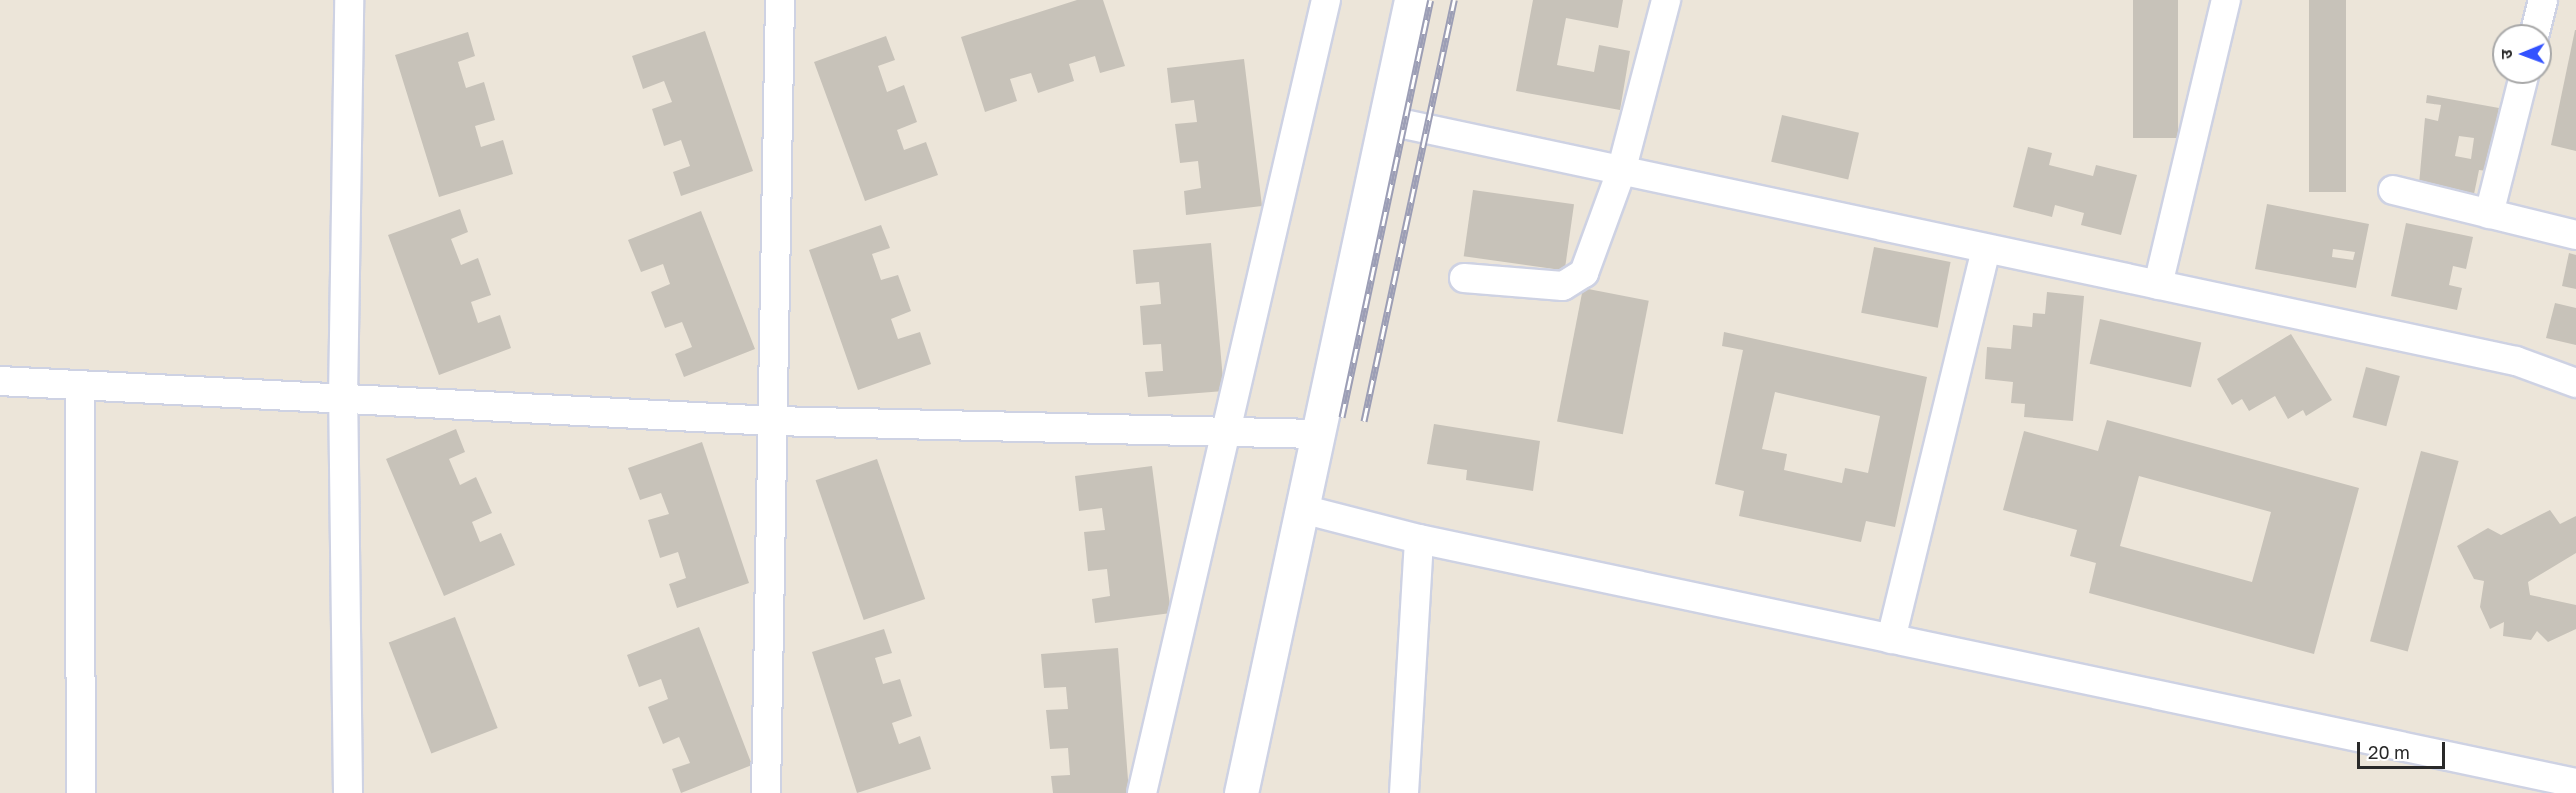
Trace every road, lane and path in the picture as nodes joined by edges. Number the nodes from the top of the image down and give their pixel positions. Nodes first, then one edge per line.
1 (349, 0) edge
2 (780, 0) edge
3 (1326, 0) edge
4 (1411, 0) edge
5 (1666, 0) edge
6 (2226, 0) edge
7 (2543, 0) edge
8 (2537, 24) edge
9 (2521, 84) edge
10 (1385, 120) junction
11 (1621, 172) junction
12 (2393, 190) dead end
13 (2489, 214) junction
14 (2576, 235) edge
15 (1986, 249) junction
16 (1464, 278) dead end
17 (2158, 285) junction
18 (0, 381) edge
19 (2576, 383) edge
20 (80, 385) junction
21 (343, 399) junction
22 (773, 421) junction
23 (1318, 434) junction
24 (1222, 435) junction
25 (1302, 509) junction
26 (1419, 539) junction
27 (1891, 639) junction
28 (2576, 783) edge
29 (81, 793) edge
30 (348, 793) edge
31 (766, 793) edge
32 (1142, 793) edge
33 (1241, 793) edge
34 (1404, 793) edge

1 - 21 street
2 - 22 street
3 - 24 street
4 - 10 street
5 - 11 street
6 - 17 street
7 - 8 street
9 - 13 street
10 - 11 street
10 - 23 street
11 - 15 street
11 - 16 street
12 - 13 street
13 - 14 street
15 - 17 street
15 - 27 street
17 - 19 street
18 - 20 street
20 - 21 street
20 - 29 street
21 - 22 street
21 - 30 street
22 - 24 street
22 - 31 street
23 - 24 street
23 - 25 street
24 - 32 street
25 - 26 street
25 - 33 street
26 - 27 street
26 - 34 street
27 - 28 street

